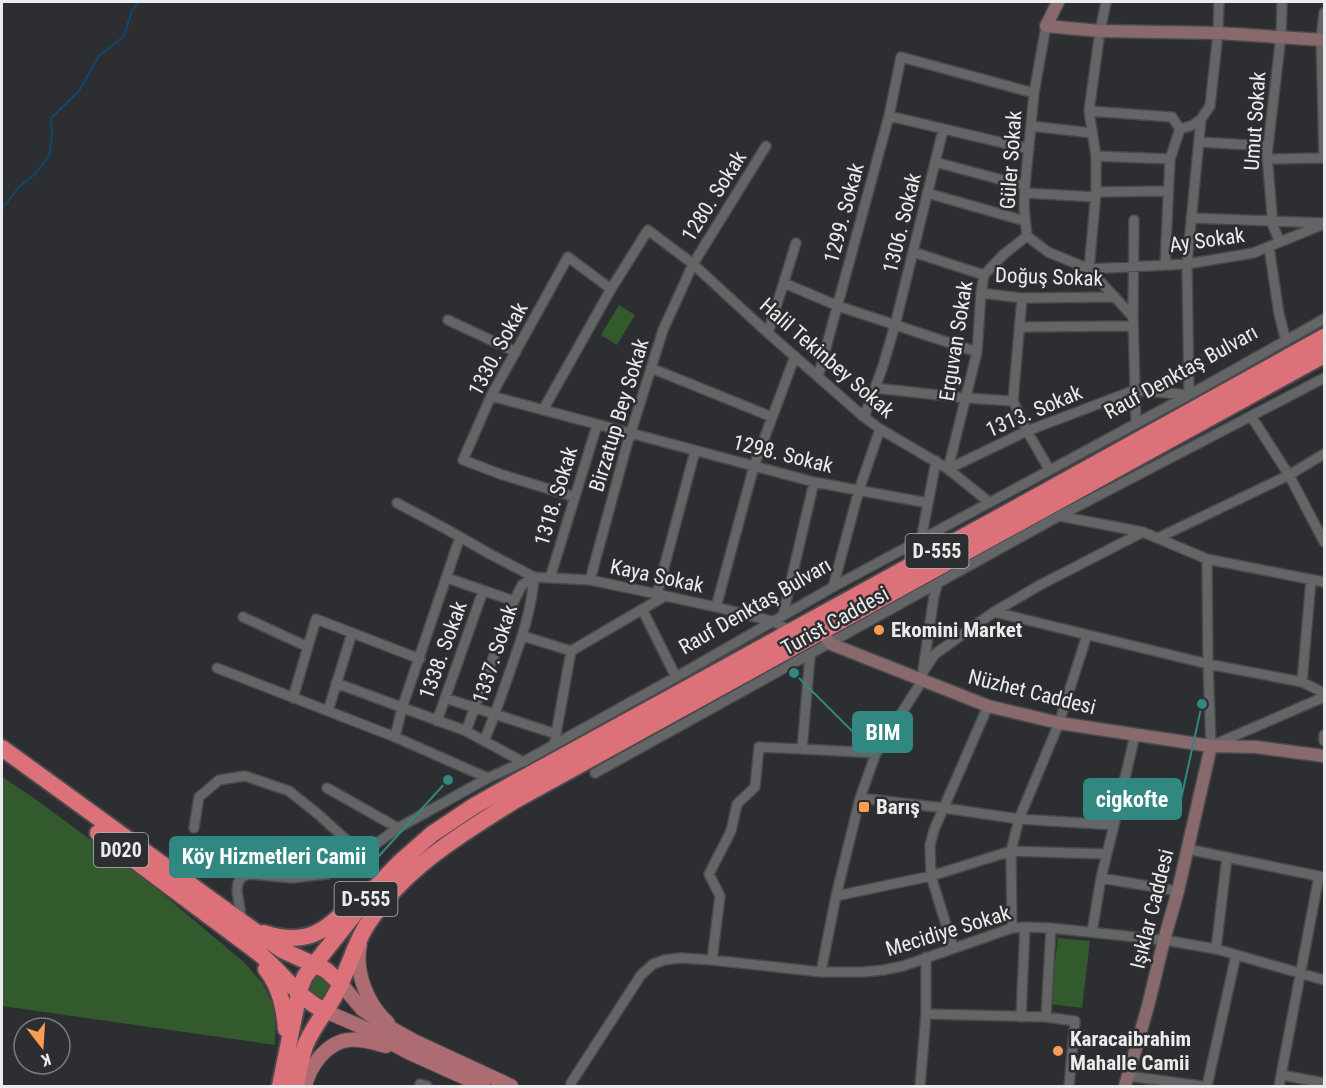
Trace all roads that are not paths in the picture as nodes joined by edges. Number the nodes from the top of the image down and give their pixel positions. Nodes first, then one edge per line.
1 (1058, 2) edge
2 (1106, 2) edge
3 (1219, 2) edge
4 (1282, 2) edge
5 (1324, 14) edge
6 (1046, 26) junction
7 (1100, 31) junction
8 (1218, 33) junction
9 (1281, 36) junction
10 (1323, 39) edge
11 (1034, 93) junction
12 (1089, 111) junction
13 (889, 116) junction
14 (1202, 119) junction
15 (1031, 126) junction
16 (1180, 129) junction
17 (944, 130) junction
18 (1092, 133) junction
19 (1199, 142) junction
20 (766, 146) dead end
21 (1268, 146) junction
22 (1029, 149) junction
23 (1096, 156) junction
24 (1324, 158) edge
25 (1170, 159) junction
26 (1267, 159) junction
27 (935, 162) junction
28 (1025, 189) junction
29 (1168, 191) junction
30 (927, 193) junction
31 (1096, 195) junction
32 (1191, 218) junction
33 (1025, 220) junction
34 (1134, 220) dead end
35 (1272, 220) junction
36 (1324, 224) edge
37 (1027, 236) junction
38 (1280, 242) junction
39 (796, 243) dead end
40 (1269, 247) junction
41 (913, 252) junction
42 (693, 264) junction
43 (1187, 264) junction
44 (1165, 265) junction
45 (1134, 266) junction
46 (1089, 268) junction
47 (984, 275) junction
48 (784, 283) junction
49 (611, 289) junction
50 (981, 293) junction
51 (1115, 297) junction
52 (1022, 298) junction
53 (838, 306) junction
54 (1324, 319) edge
55 (448, 320) dead end
56 (1133, 322) junction
57 (895, 325) junction
58 (1019, 327) junction
59 (768, 333) junction
60 (1324, 337) edge
61 (1286, 340) junction
62 (516, 352) junction
63 (976, 352) junction
64 (1324, 355) edge
65 (795, 356) junction
66 (651, 368) junction
67 (818, 377) junction
68 (1324, 378) edge
69 (875, 388) junction
70 (1135, 390) junction
71 (1189, 394) junction
72 (491, 396) junction
73 (966, 398) junction
74 (1013, 401) junction
75 (543, 410) junction
76 (1251, 416) junction
77 (772, 417) junction
78 (864, 417) junction
79 (1136, 423) junction
80 (597, 425) junction
81 (880, 429) junction
82 (1027, 431) junction
83 (630, 434) junction
84 (695, 451) junction
85 (1324, 454) edge
86 (936, 461) junction
87 (754, 466) junction
88 (948, 469) junction
89 (1049, 469) junction
90 (1289, 474) junction
91 (814, 482) junction
92 (859, 490) junction
93 (575, 496) junction
94 (989, 502) junction
95 (397, 503) dead end
96 (928, 503) junction
97 (1059, 516) junction
98 (1143, 532) junction
99 (460, 537) junction
100 (1158, 538) junction
101 (921, 540) junction
102 (1324, 542) edge
103 (1207, 559) junction
104 (534, 577) junction
105 (447, 578) junction
106 (550, 578) junction
107 (590, 580) junction
108 (1311, 580) junction
109 (1324, 582) edge
110 (938, 583) junction
111 (833, 587) junction
112 (483, 591) junction
113 (661, 595) junction
114 (514, 601) junction
115 (716, 607) junction
116 (642, 609) junction
117 (994, 612) junction
118 (783, 615) junction
119 (243, 617) dead end
120 (772, 621) junction
121 (791, 631) junction
122 (352, 633) junction
123 (1087, 635) junction
124 (523, 636) junction
125 (826, 638) junction
126 (308, 647) junction
127 (572, 651) junction
128 (810, 656) junction
129 (420, 659) junction
130 (1208, 664) junction
131 (218, 668) dead end
132 (676, 677) junction
133 (922, 677) junction
134 (1302, 682) junction
135 (336, 683) junction
136 (1324, 695) edge
137 (293, 698) junction
138 (445, 698) junction
139 (988, 706) junction
140 (474, 707) junction
141 (402, 708) junction
142 (328, 711) junction
143 (495, 714) junction
144 (437, 721) junction
145 (1059, 723) junction
146 (466, 730) junction
147 (658, 731) junction
148 (556, 734) junction
149 (1135, 735) junction
150 (1324, 735) edge
151 (395, 737) junction
152 (484, 741) junction
153 (1324, 741) edge
154 (552, 746) junction
155 (1211, 746) junction
156 (2, 748) edge
157 (802, 749) junction
158 (876, 753) junction
159 (1324, 756) edge
160 (2, 761) edge
161 (524, 762) junction
162 (549, 765) junction
163 (595, 773) dead end
164 (488, 778) junction
165 (327, 788) dead end
166 (860, 798) junction
167 (944, 808) junction
168 (1018, 819) junction
169 (1114, 825) junction
170 (194, 828) dead end
171 (398, 828) junction
172 (425, 840) junction
173 (1187, 849) junction
174 (1011, 851) junction
175 (362, 854) junction
176 (1107, 854) junction
177 (1227, 857) junction
178 (931, 876) junction
179 (1322, 876) edge
180 (1101, 878) junction
181 (1178, 891) junction
182 (836, 896) junction
183 (1025, 927) junction
184 (1012, 928) junction
185 (1051, 928) junction
186 (241, 930) junction
187 (1092, 932) junction
188 (362, 934) junction
189 (1164, 940) junction
190 (953, 947) junction
191 (1216, 950) junction
192 (1236, 955) junction
193 (926, 957) junction
194 (712, 960) junction
195 (314, 964) junction
196 (820, 972) junction
197 (1300, 974) junction
198 (1324, 980) edge
199 (340, 984) junction
200 (298, 994) junction
201 (325, 1011) junction
202 (926, 1014) junction
203 (1021, 1017) junction
204 (1046, 1017) junction
205 (288, 1047) junction
206 (411, 1047) junction
207 (1282, 1075) junction
208 (1127, 1081) edge
209 (1324, 1083) edge
210 (280, 1086) edge
211 (296, 1086) edge
212 (305, 1086) edge
213 (420, 1086) edge
214 (427, 1086) edge
215 (483, 1086) edge
216 (511, 1086) edge
217 (571, 1086) edge
218 (920, 1086) edge
219 (1069, 1086) edge
220 (1201, 1086) edge
221 (1207, 1086) edge
222 (1280, 1086) edge

1 - 6 street
2 - 7 street
3 - 8 street
4 - 9 street, Umut Sokak
5 - 10 street
6 - 7 street
6 - 11 street, Güler Sokak
7 - 8 street
7 - 12 street
8 - 9 street
8 - 14 street
9 - 10 street
9 - 21 street, Umut Sokak
10 - 24 street
11 - 13 street, 1299. Sokak
11 - 15 street, Güler Sokak
12 - 16 street
12 - 18 street
13 - 17 street
13 - 53 street, 1299. Sokak
14 - 16 street
14 - 19 street
15 - 18 street
15 - 22 street, Güler Sokak
16 - 25 street
17 - 22 street
17 - 27 street, 1306. Sokak
18 - 23 street
19 - 21 street
19 - 32 street
20 - 42 street, 1280. Sokak
21 - 26 street, Umut Sokak
22 - 28 street, Güler Sokak
23 - 25 street
23 - 31 street
24 - 26 street
25 - 29 street
26 - 35 street, Umut Sokak
27 - 28 street
27 - 30 street, 1306. Sokak
28 - 31 street
28 - 33 street, Güler Sokak
29 - 31 street
29 - 44 street
30 - 33 street
30 - 41 street, 1306. Sokak
31 - 46 street
32 - 35 street
32 - 43 street
33 - 37 street, Güler Sokak
34 - 45 street
35 - 36 street
35 - 38 street, Umut Sokak
36 - 38 street, Ay Sokak
37 - 46 street, Güler Sokak
37 - 47 street, Erguvan Sokak
38 - 40 street, Ay Sokak
39 - 48 street
40 - 43 street, Ay Sokak
40 - 61 street
41 - 47 street
41 - 57 street, 1306. Sokak
42 - 49 street, Halil Tekinbey Sokak
42 - 59 street, Halil Tekinbey Sokak
42 - 66 street, Birzatup Bey Sokak
43 - 44 street, Ay Sokak
43 - 71 street
44 - 45 street, Ay Sokak
45 - 46 street, Ay Sokak
45 - 56 street
46 - 51 street, Güler Sokak
47 - 50 street, Erguvan Sokak
48 - 53 street
48 - 59 street
49 - 62 street, 1330. Sokak
49 - 75 street
50 - 52 street, Doğuş Sokak
50 - 63 street, Erguvan Sokak
51 - 52 street, Doğuş Sokak
51 - 56 street, Güler Sokak
52 - 58 street
53 - 57 street
53 - 67 street, 1299. Sokak
54 - 61 street, Rauf Denktaş Bulvarı
55 - 62 street
56 - 58 street
56 - 70 street
57 - 63 street
57 - 69 street, 1306. Sokak
58 - 74 street
59 - 65 street, Halil Tekinbey Sokak
60 - 121 highway, Rauf Denktaş Bulvarı / D-555
61 - 71 street, Rauf Denktaş Bulvarı
62 - 72 street, 1330. Sokak
63 - 73 street, Erguvan Sokak
64 - 125 highway, D-555
65 - 67 street, Halil Tekinbey Sokak
65 - 77 street
66 - 77 street
66 - 83 street, Birzatup Bey Sokak
67 - 78 street, Halil Tekinbey Sokak
68 - 76 street, Turist Caddesi
69 - 73 street
69 - 78 street, 1306. Sokak
70 - 71 street
70 - 79 street
70 - 82 street, 1313. Sokak
71 - 79 street, Rauf Denktaş Bulvarı
72 - 75 street, 1298. Sokak
72 - 93 street, 1330. Sokak
73 - 74 street
73 - 88 street, Erguvan Sokak
74 - 82 street
75 - 80 street, 1298. Sokak
76 - 90 street
76 - 97 street, Turist Caddesi
77 - 87 street
78 - 81 street, Halil Tekinbey Sokak
79 - 89 street, Rauf Denktaş Bulvarı
80 - 83 street, 1298. Sokak
80 - 93 street, 1318. Sokak
81 - 86 street, Halil Tekinbey Sokak
81 - 92 street
82 - 88 street, 1313. Sokak
82 - 89 street
83 - 84 street, 1298. Sokak
83 - 107 street, Birzatup Bey Sokak
84 - 87 street, 1298. Sokak
84 - 113 street
85 - 90 street
86 - 88 street, Halil Tekinbey Sokak
86 - 96 street
87 - 91 street, 1298. Sokak
87 - 115 street
88 - 94 street, Halil Tekinbey Sokak
89 - 94 street, Rauf Denktaş Bulvarı
90 - 100 street
90 - 102 street
91 - 92 street, 1298. Sokak
91 - 118 street
92 - 96 street, 1298. Sokak
92 - 111 street
93 - 106 street, 1318. Sokak
94 - 101 street, Rauf Denktaş Bulvarı
95 - 99 street
96 - 101 street
97 - 98 street
97 - 110 street, Turist Caddesi
98 - 100 street
98 - 117 street
99 - 104 street
99 - 105 street
100 - 103 street
101 - 111 street, Rauf Denktaş Bulvarı
103 - 108 street
103 - 130 street, Işıklar Caddesi
104 - 106 street, Kaya Sokak
104 - 114 street
104 - 124 street, 1337. Sokak
105 - 112 street
105 - 129 street
106 - 107 street, Kaya Sokak
107 - 113 street, Kaya Sokak
108 - 109 street
108 - 134 street
110 - 125 street, Turist Caddesi
110 - 133 street
111 - 118 street, Rauf Denktaş Bulvarı
112 - 114 street
112 - 138 street, 1338. Sokak
113 - 115 street, Kaya Sokak
113 - 116 street
114 - 140 street
115 - 120 street, Kaya Sokak
116 - 127 street
116 - 132 street
117 - 123 street
117 - 133 street
118 - 120 street, Rauf Denktaş Bulvarı
119 - 126 street
120 - 121 street, Kaya Sokak
120 - 132 street, Rauf Denktaş Bulvarı
121 - 162 highway, Rauf Denktaş Bulvarı / D-555
122 - 126 street
122 - 129 street
122 - 135 street
123 - 130 street
123 - 145 street
124 - 127 street
124 - 143 street, 1337. Sokak
125 - 128 street, Turist Caddesi
125 - 133 street, Nüzhet Caddesi
125 - 147 highway, D-555
126 - 137 street
127 - 148 street
128 - 147 street, Turist Caddesi
128 - 157 street
129 - 141 street
130 - 134 street
130 - 155 street, Işıklar Caddesi
131 - 137 street
132 - 154 street, Rauf Denktaş Bulvarı
133 - 139 street, Nüzhet Caddesi
133 - 158 street
134 - 136 street
135 - 141 street
135 - 142 street
136 - 155 street
137 - 142 street
138 - 140 street
138 - 144 street, 1338. Sokak
139 - 145 street, Nüzhet Caddesi
139 - 167 street
140 - 143 street
140 - 146 street
141 - 144 street
141 - 151 street
142 - 151 street
143 - 148 street
143 - 152 street, 1337. Sokak
144 - 146 street
145 - 149 street, Nüzhet Caddesi
145 - 168 street
146 - 152 street
147 - 163 street, Turist Caddesi
147 - 188 highway, D-555
148 - 154 street
149 - 155 street, Nüzhet Caddesi
149 - 169 street
150 - 153 street
151 - 164 street
152 - 161 street
154 - 161 street, Rauf Denktaş Bulvarı
154 - 162 street
155 - 159 street, Nüzhet Caddesi
155 - 173 street, Işıklar Caddesi
156 - 186 highway, D020
157 - 158 street
157 - 194 street
158 - 166 street
160 - 186 highway, D020
161 - 164 street, Rauf Denktaş Bulvarı
162 - 172 highway, Rauf Denktaş Bulvarı / D-555
164 - 171 street, Rauf Denktaş Bulvarı
165 - 171 street
166 - 167 street
166 - 182 street
167 - 168 street
167 - 178 street
168 - 169 street
168 - 174 street
169 - 176 street
170 - 175 street
171 - 175 street, Rauf Denktaş Bulvarı
172 - 186 highway
172 - 195 highway, Rauf Denktaş Bulvarı / D-555
173 - 177 street
173 - 181 street, Işıklar Caddesi
174 - 176 street
174 - 178 street
174 - 184 street
175 - 186 street, Rauf Denktaş Bulvarı
176 - 180 street
177 - 179 street
177 - 191 street
178 - 182 street
178 - 190 street
179 - 197 street
180 - 181 street
180 - 187 street
181 - 189 street, Işıklar Caddesi
182 - 196 street
183 - 184 street, Mecidiye Sokak
183 - 185 street, Mecidiye Sokak
183 - 203 street
184 - 190 street, Mecidiye Sokak
185 - 187 street, Mecidiye Sokak
185 - 204 street
186 - 195 highway
186 - 200 highway
186 - 205 highway
187 - 189 street, Mecidiye Sokak
188 - 199 highway, D-555
188 - 206 main road
189 - 191 street, Mecidiye Sokak
189 - 208 street, Işıklar Caddesi
190 - 193 street, Mecidiye Sokak
191 - 192 street, Mecidiye Sokak
192 - 197 street, Mecidiye Sokak
192 - 221 street
193 - 196 street, Mecidiye Sokak
193 - 202 street
194 - 196 street, Mecidiye Sokak
194 - 217 street, Mecidiye Sokak
195 - 199 highway
195 - 200 highway, D-555
197 - 198 street, Mecidiye Sokak
197 - 207 street
199 - 201 highway, D-555
199 - 206 main road
200 - 201 highway
200 - 205 highway, D-555
201 - 206 main road
201 - 211 highway, D-555
202 - 203 street
202 - 218 street
203 - 204 street
204 - 219 street
205 - 210 highway, D-555
206 - 212 main road
206 - 215 main road
206 - 216 main road
207 - 209 street
207 - 222 street
208 - 220 street
213 - 214 street

